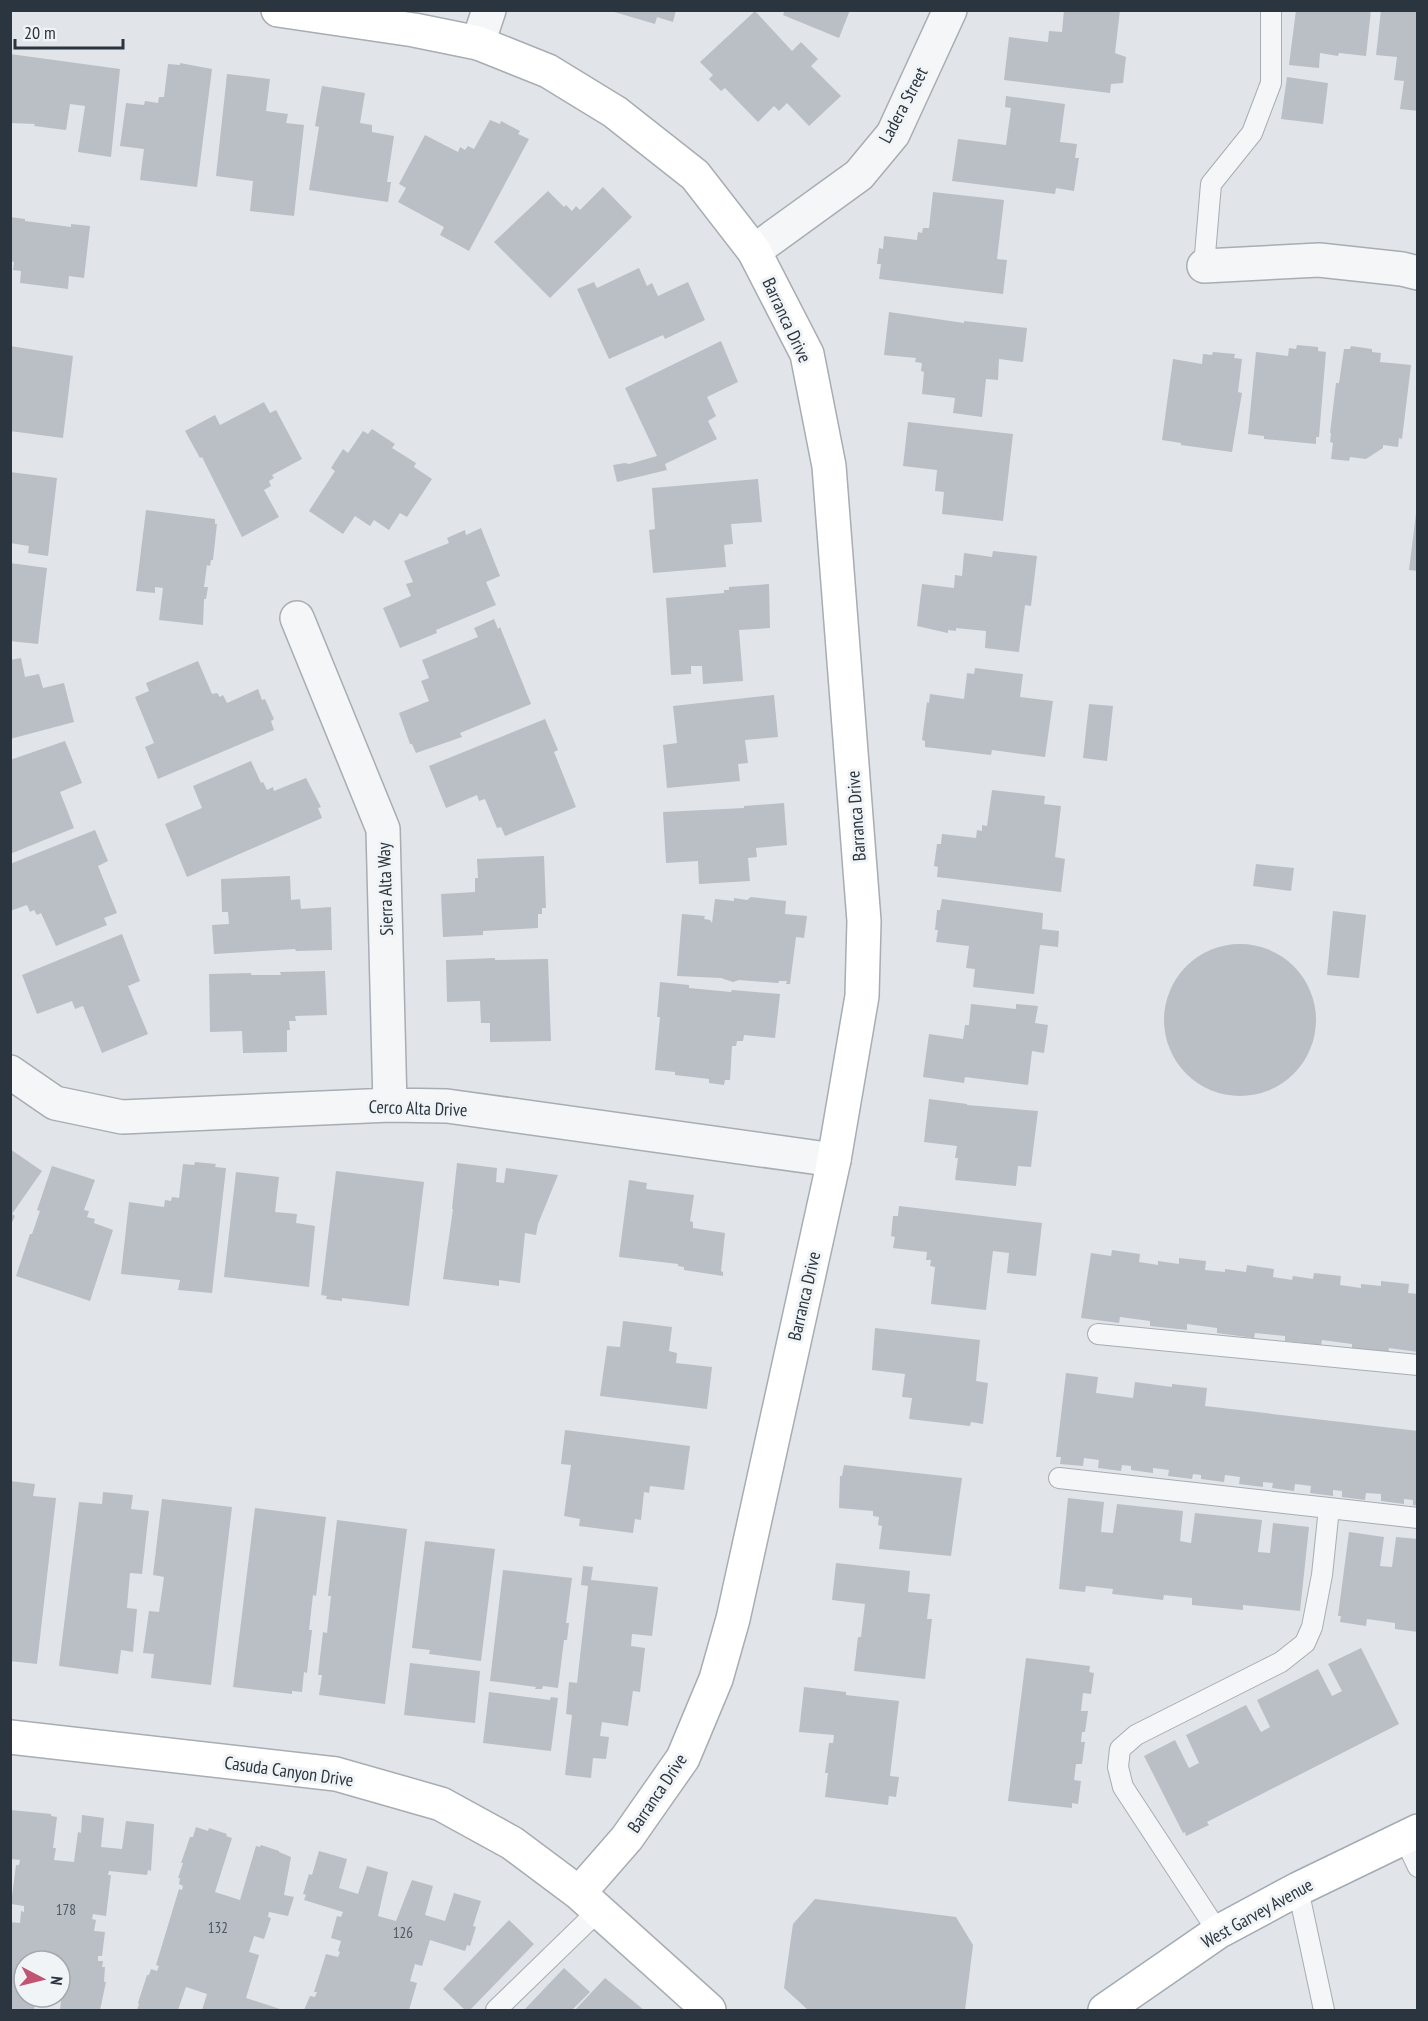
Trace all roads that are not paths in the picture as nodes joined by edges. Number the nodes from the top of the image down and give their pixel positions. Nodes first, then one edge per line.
1 (278, 10) edge
2 (489, 10) edge
3 (950, 10) edge
4 (1271, 10) edge
5 (478, 43) junction
6 (754, 251) junction
7 (1204, 266) joint
8 (1418, 273) edge
9 (297, 618) dead end
10 (10, 1072) edge
11 (390, 1105) junction
12 (834, 1160) junction
13 (1098, 1334) dead end
14 (1418, 1365) edge
15 (1059, 1478) dead end
16 (1329, 1508) junction
17 (1418, 1518) edge
18 (10, 1737) edge
19 (1411, 1834) edge
20 (1418, 1867) edge
21 (1298, 1889) junction
22 (589, 1902) junction
23 (1218, 1932) junction
24 (495, 2010) edge
25 (709, 2010) edge
26 (1105, 2010) edge
27 (1324, 2010) edge

1 - 5 street, Barranca Drive
2 - 5 street
3 - 6 street, Ladera Street
4 - 7 lane
5 - 6 street, Barranca Drive
6 - 12 street, Barranca Drive
7 - 8 street
9 - 11 street, Sierra Alta Way
10 - 11 street, Cerco Alta Drive
11 - 12 street, Cerco Alta Drive
12 - 22 street, Barranca Drive
13 - 14 lane
15 - 16 lane
16 - 17 lane
16 - 23 lane
18 - 22 street, Casuda Canyon Drive
19 - 20 lane
19 - 21 street, West Garvey Avenue
21 - 23 street, West Garvey Avenue
21 - 27 lane
22 - 24 lane
22 - 25 street, Casuda Canyon Drive
23 - 26 street, West Garvey Avenue

